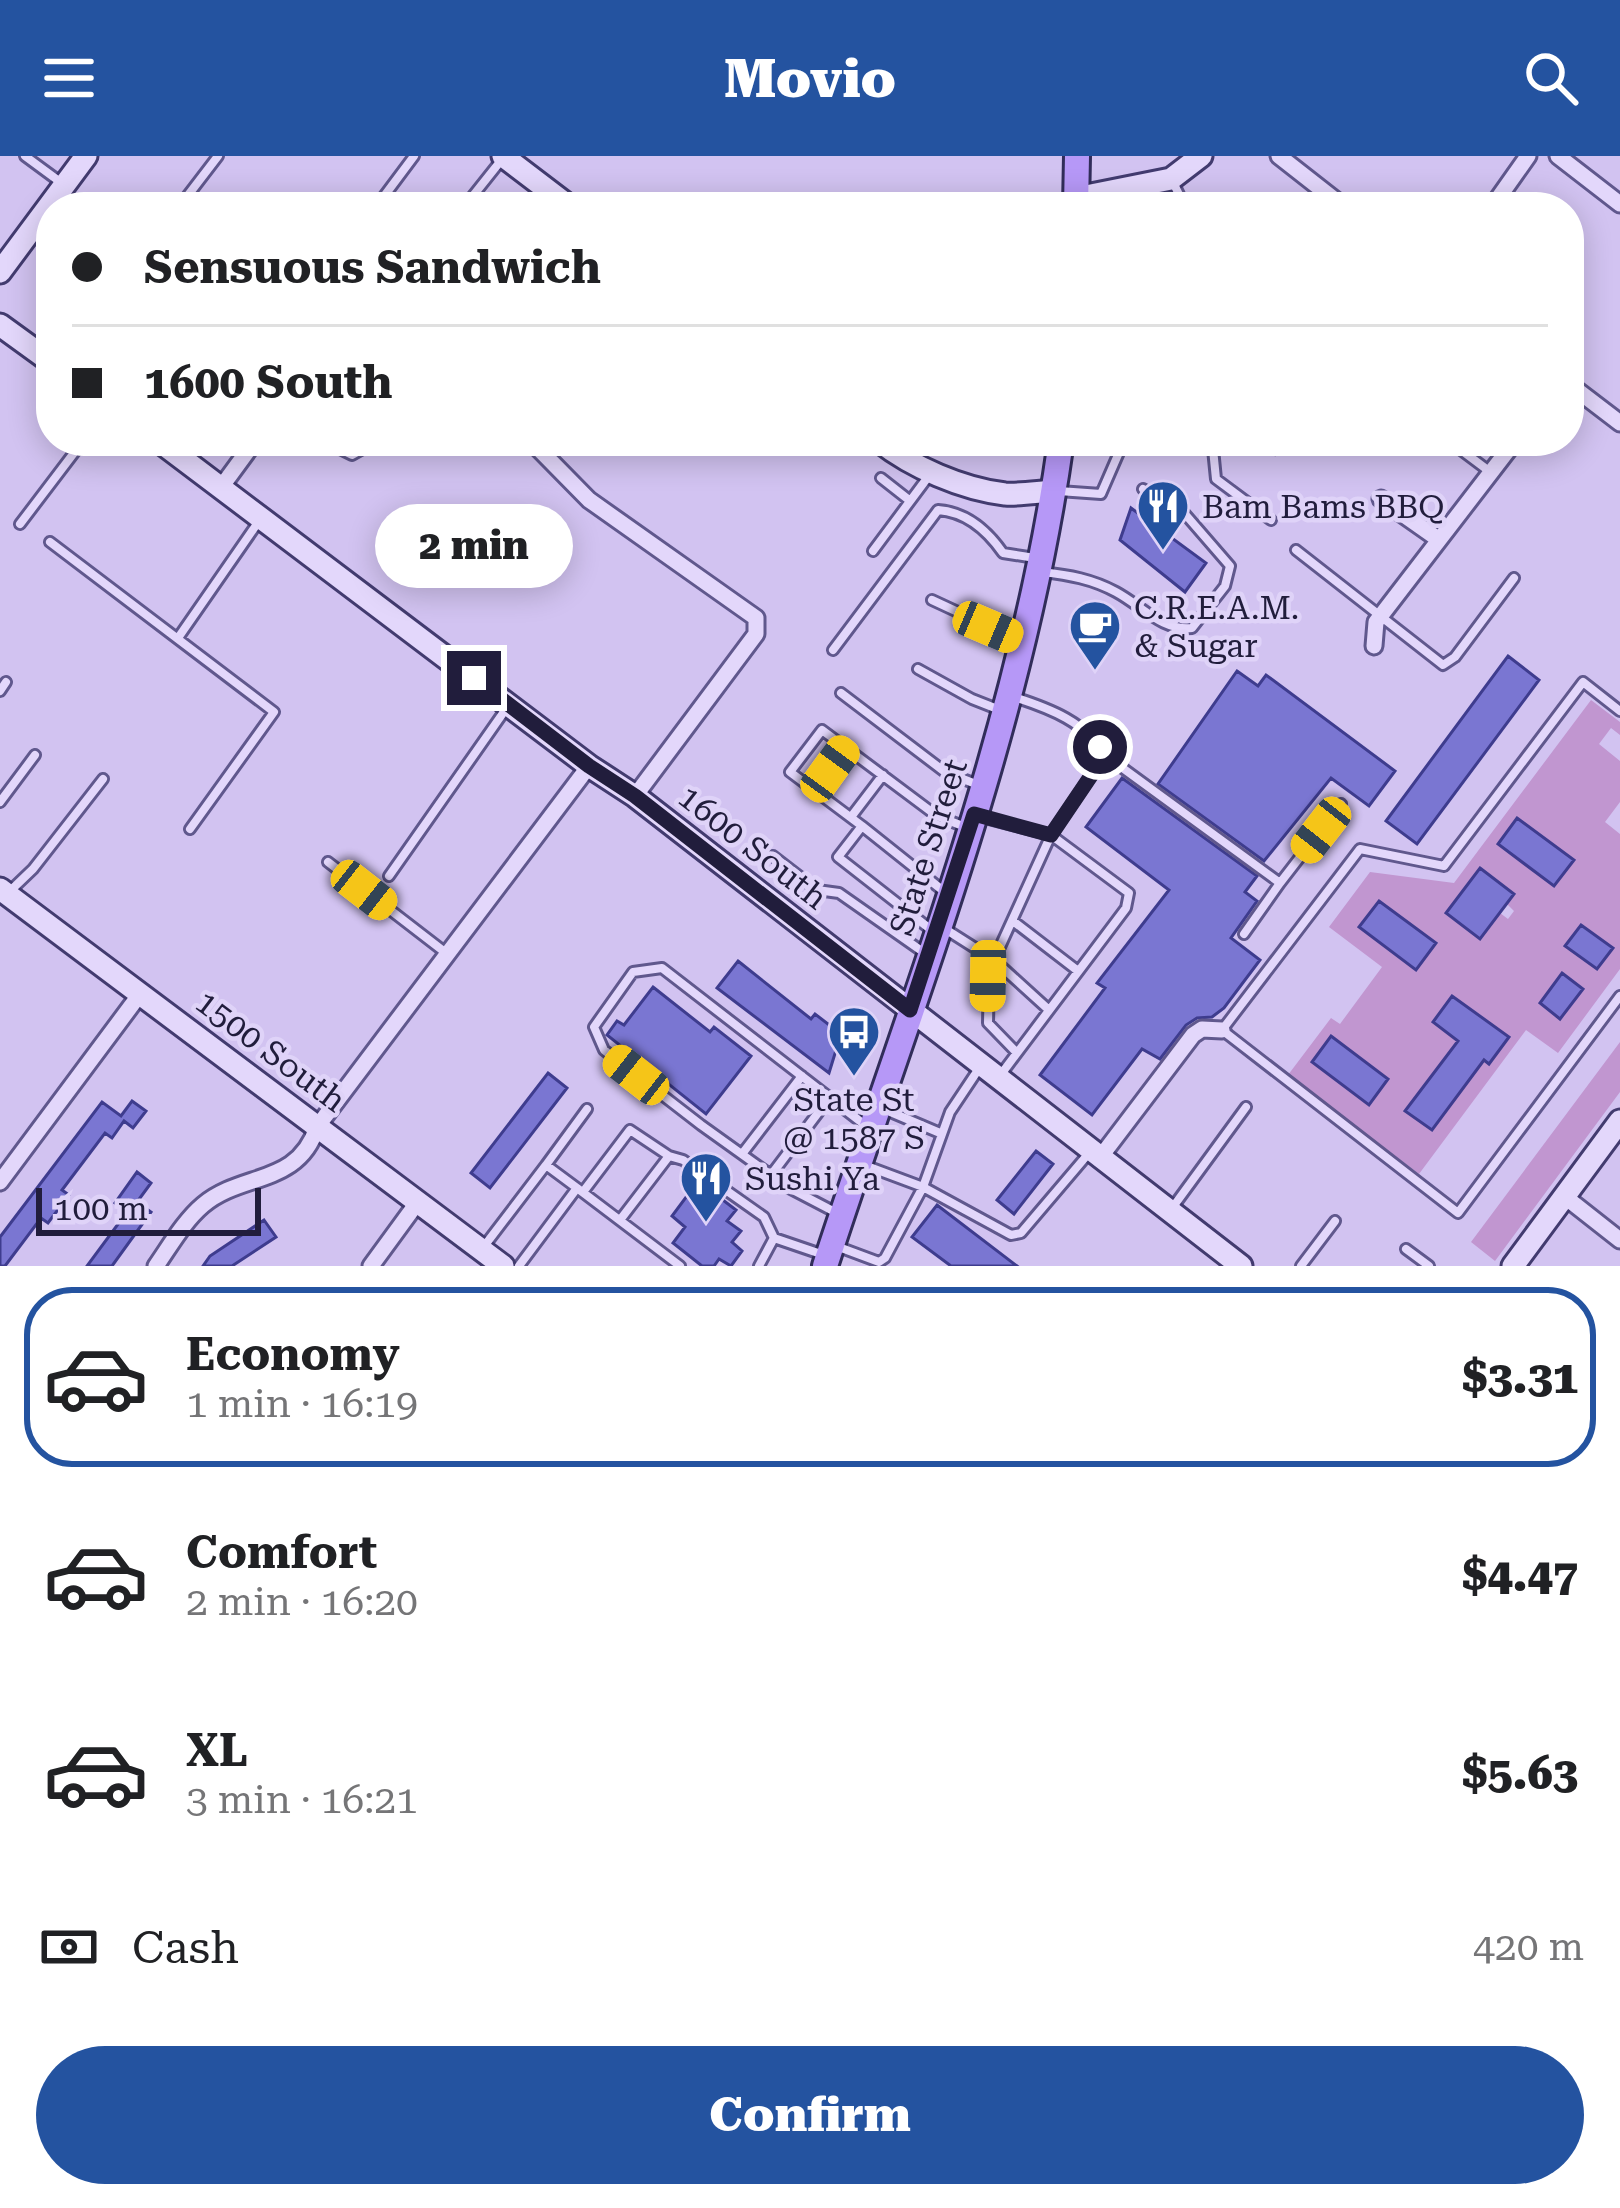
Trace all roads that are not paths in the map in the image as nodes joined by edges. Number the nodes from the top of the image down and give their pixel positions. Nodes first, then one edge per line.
1 (25, 156) edge
2 (86, 156) edge
3 (218, 156) edge
4 (414, 156) edge
5 (504, 156) edge
6 (1077, 156) edge
7 (1201, 156) edge
8 (1279, 156) edge
9 (1528, 156) edge
10 (1558, 156) edge
11 (1171, 179) junction
12 (64, 185) junction
13 (59, 192) edge
14 (190, 192) edge
15 (387, 192) edge
16 (476, 192) edge
17 (551, 192) edge
18 (1076, 192) edge
19 (1117, 192) edge
20 (1178, 192) edge
21 (1325, 192) edge
22 (1503, 192) edge
23 (1620, 204) edge
24 (36, 223) edge
25 (0, 272) edge
26 (0, 325) edge
27 (36, 351) edge
28 (1584, 395) edge
29 (1620, 423) edge
30 (72, 456) edge
31 (180, 456) edge
32 (245, 456) edge
33 (546, 456) edge
34 (910, 456) edge
35 (1059, 456) edge
36 (1117, 456) edge
37 (1214, 456) edge
38 (1469, 456) edge
39 (1503, 456) edge
40 (931, 470) junction
41 (1490, 472) junction
42 (881, 478) dead end
43 (222, 486) junction
44 (1143, 489) dead end
45 (1054, 491) junction
46 (1381, 499) dead end
47 (909, 500) junction
48 (263, 516) junction
49 (1271, 520) dead end
50 (20, 524) dead end
51 (1438, 539) junction
52 (50, 542) dead end
53 (1296, 550) dead end
54 (872, 551) dead end
55 (1042, 566) junction
56 (1514, 578) dead end
57 (932, 600) dead end
58 (1381, 616) junction
59 (178, 638) junction
60 (1025, 643) junction
61 (1374, 646) dead end
62 (833, 650) dead end
63 (918, 669) dead end
64 (841, 693) dead end
65 (1009, 704) junction
66 (509, 705) junction
67 (1620, 711) edge
68 (846, 748) junction
69 (1101, 752) junction
70 (35, 755) dead end
71 (589, 766) junction
72 (883, 775) junction
73 (104, 779) dead end
74 (983, 787) junction
75 (814, 790) junction
76 (635, 796) junction
77 (0, 802) edge
78 (1342, 803) dead end
79 (850, 817) junction
80 (972, 822) junction
81 (862, 826) junction
82 (190, 829) dead end
83 (1051, 835) junction
84 (773, 856) dead end
85 (328, 862) dead end
86 (388, 876) dead end
87 (1280, 883) junction
88 (3, 892) edge
89 (948, 894) junction
90 (1012, 921) junction
91 (1244, 934) dead end
92 (934, 937) junction
93 (447, 954) junction
94 (994, 960) junction
95 (1078, 971) junction
96 (140, 994) junction
97 (1619, 998) edge
98 (910, 1010) junction
99 (1049, 1010) junction
100 (1222, 1030) junction
101 (1017, 1053) junction
102 (802, 1076) junction
103 (998, 1080) junction
104 (830, 1097) junction
105 (1246, 1107) dead end
106 (587, 1109) dead end
107 (874, 1118) junction
108 (1620, 1122) edge
109 (317, 1127) junction
110 (940, 1133) junction
111 (742, 1154) junction
112 (1095, 1155) junction
113 (669, 1156) junction
114 (860, 1164) junction
115 (546, 1165) junction
116 (771, 1175) junction
117 (0, 1182) edge
118 (923, 1186) junction
119 (580, 1190) junction
120 (1564, 1196) junction
121 (417, 1203) junction
122 (1169, 1212) junction
123 (842, 1215) junction
124 (620, 1220) junction
125 (1335, 1221) dead end
126 (774, 1238) junction
127 (1620, 1240) edge
128 (1406, 1249) dead end
129 (482, 1250) junction
130 (829, 1256) edge
131 (1237, 1265) edge
132 (155, 1266) edge
133 (371, 1266) edge
134 (502, 1266) edge
135 (519, 1266) edge
136 (680, 1266) edge
137 (759, 1266) edge
138 (1301, 1266) edge
139 (1429, 1266) edge
140 (1513, 1266) edge

1 - 12 lane
2 - 12 street
3 - 14 lane
4 - 15 lane
5 - 16 lane
5 - 17 street
6 - 18 main road
7 - 11 street
8 - 21 street
9 - 22 street
10 - 23 street
11 - 19 street
11 - 20 lane
12 - 13 street
24 - 25 street
26 - 27 street
28 - 29 street
30 - 50 lane
31 - 43 street, 1600 South
32 - 43 street
33 - 76 street
34 - 40 street
35 - 45 main road, State Street
36 - 45 lane
37 - 49 lane
38 - 41 lane
39 - 41 street
40 - 45 street
40 - 47 lane
41 - 51 street
42 - 47 lane
43 - 48 street, 1600 South
44 - 55 lane
45 - 55 main road, State Street
46 - 51 street
47 - 54 lane
48 - 59 lane
48 - 66 street, 1600 South
51 - 58 street
52 - 59 lane
53 - 58 lane
55 - 60 main road, State Street
55 - 62 lane
56 - 58 lane
57 - 60 lane
58 - 61 street
59 - 82 lane
60 - 65 main road, State Street
63 - 65 lane
64 - 74 lane
65 - 69 lane
65 - 74 main road, State Street
66 - 71 street, 1600 South
66 - 86 lane
67 - 100 lane
68 - 72 lane
68 - 75 lane
68 - 75 lane
69 - 83 lane
69 - 87 lane
70 - 77 lane
71 - 76 street, 1600 South
71 - 93 street
72 - 79 lane
72 - 80 lane
73 - 88 lane
74 - 80 main road, State Street
75 - 79 lane
76 - 98 street, 1600 South
78 - 87 lane
79 - 81 lane
80 - 83 lane
80 - 89 main road, State Street
81 - 89 lane
81 - 92 lane
83 - 90 lane
83 - 95 lane
84 - 92 lane
85 - 93 lane
87 - 91 lane
88 - 96 street, 1500 South
89 - 92 main road, State Street
90 - 94 lane
90 - 95 lane
92 - 94 lane
92 - 98 main road, State Street
93 - 109 street
94 - 99 lane
94 - 101 lane
95 - 99 lane
96 - 109 street, 1500 South
96 - 117 street
97 - 100 lane
98 - 103 street, 1600 South
98 - 107 main road, State Street
99 - 101 lane
100 - 112 street
101 - 103 lane
102 - 104 lane
102 - 111 lane
102 - 111 lane
103 - 110 lane
103 - 112 street, 1600 South
104 - 107 lane
104 - 116 lane
105 - 122 lane
106 - 115 lane
107 - 110 lane
107 - 114 main road, State Street
108 - 120 street
109 - 121 street, 1500 South
109 - 132 street
110 - 118 lane
111 - 116 lane
112 - 118 lane
112 - 122 street, 1600 South
113 - 119 lane
113 - 124 lane
113 - 126 lane
114 - 118 lane
114 - 123 main road, State Street
115 - 119 lane
115 - 129 lane
116 - 123 lane
118 - 130 lane
119 - 124 lane
119 - 135 lane
120 - 127 street
120 - 140 street
121 - 129 street, 1500 South
121 - 133 street
122 - 131 street, 1600 South
123 - 130 main road, State Street
124 - 136 lane
125 - 138 lane
126 - 130 lane
126 - 137 lane
128 - 139 lane
129 - 134 street, 1500 South

